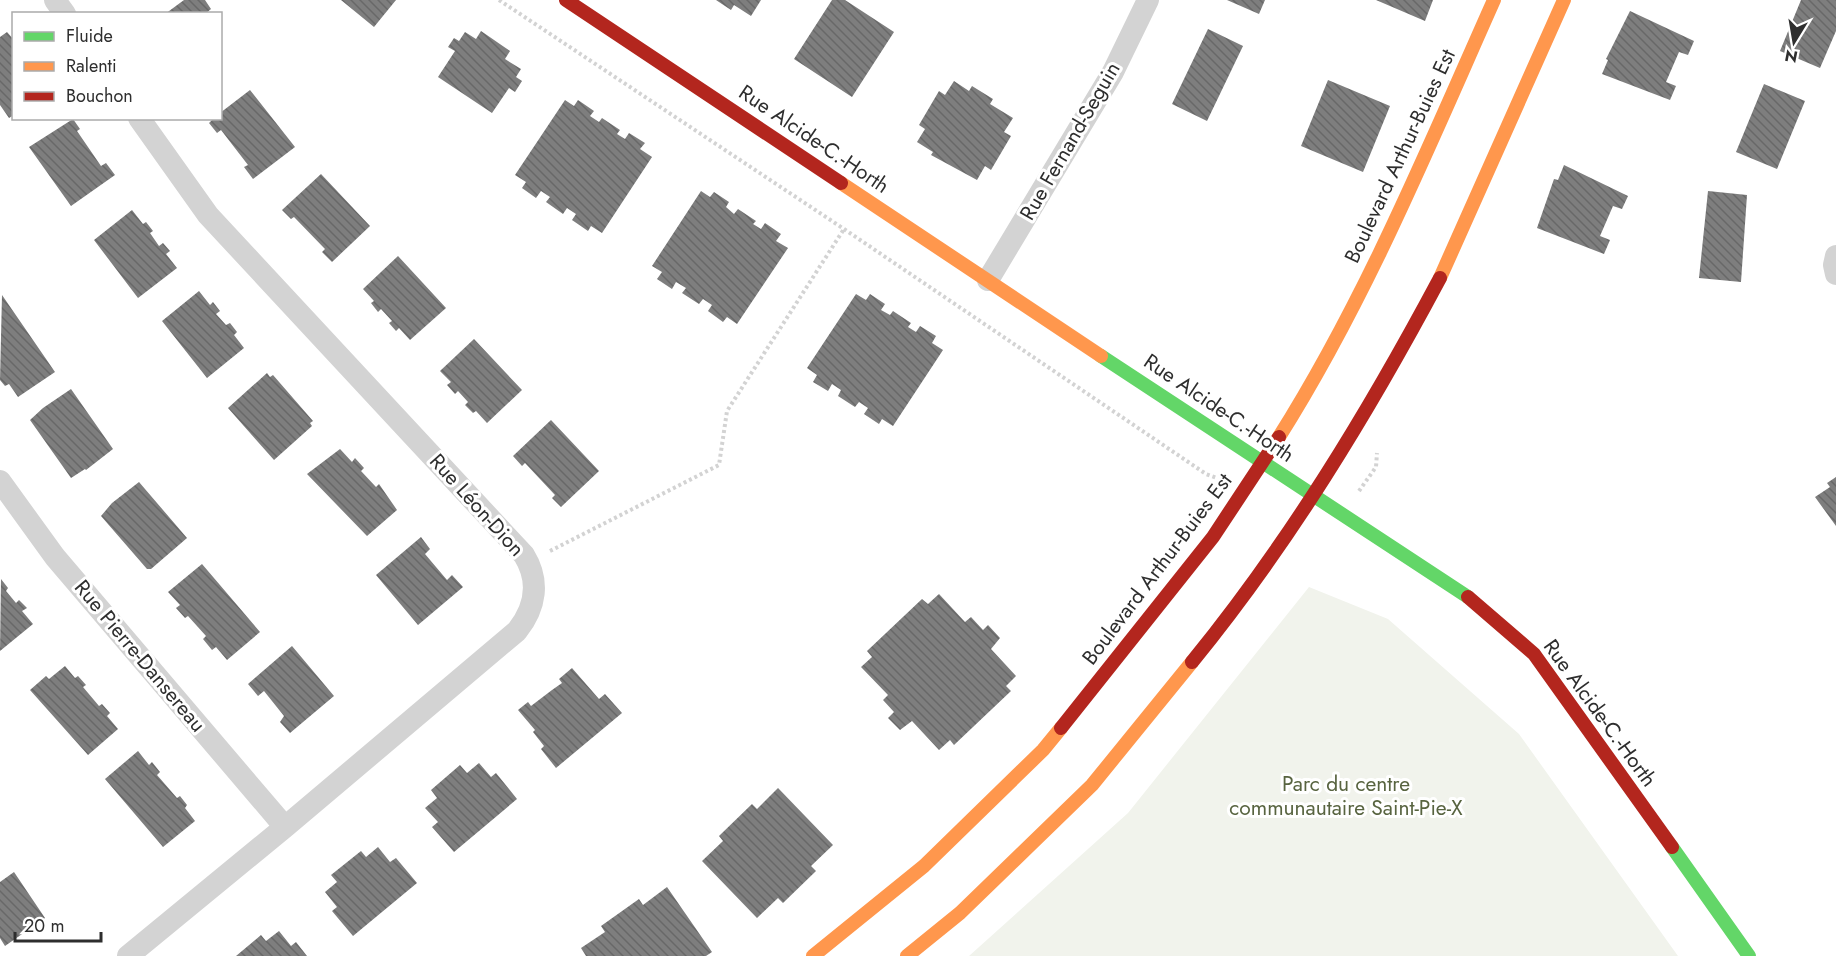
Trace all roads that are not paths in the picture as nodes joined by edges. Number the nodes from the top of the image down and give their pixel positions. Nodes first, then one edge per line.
1 (566, 0) edge
2 (1148, 0) edge
3 (1494, 0) edge
4 (1564, 0) edge
5 (140, 120) edge
6 (1836, 256) edge
7 (1836, 274) edge
8 (988, 280) junction
9 (1262, 464) junction
10 (0, 481) edge
11 (1314, 497) junction
12 (285, 827) junction
13 (128, 956) edge
14 (813, 956) edge
15 (907, 956) edge
16 (1749, 956) edge

1 - 8 street, Rue Alcide-C.-Horth
2 - 8 street, Rue Fernand-Seguin
3 - 9 street, Boulevard Arthur-Buies Est
4 - 11 street
5 - 12 street, Rue Léon-Dion
6 - 7 street
8 - 9 street, Rue Alcide-C.-Horth
9 - 11 street, Rue Alcide-C.-Horth
9 - 14 street, Boulevard Arthur-Buies Est
10 - 12 street, Rue Pierre-Dansereau
11 - 15 street
11 - 16 street, Rue Alcide-C.-Horth
12 - 13 street, Rue Léon-Dion

